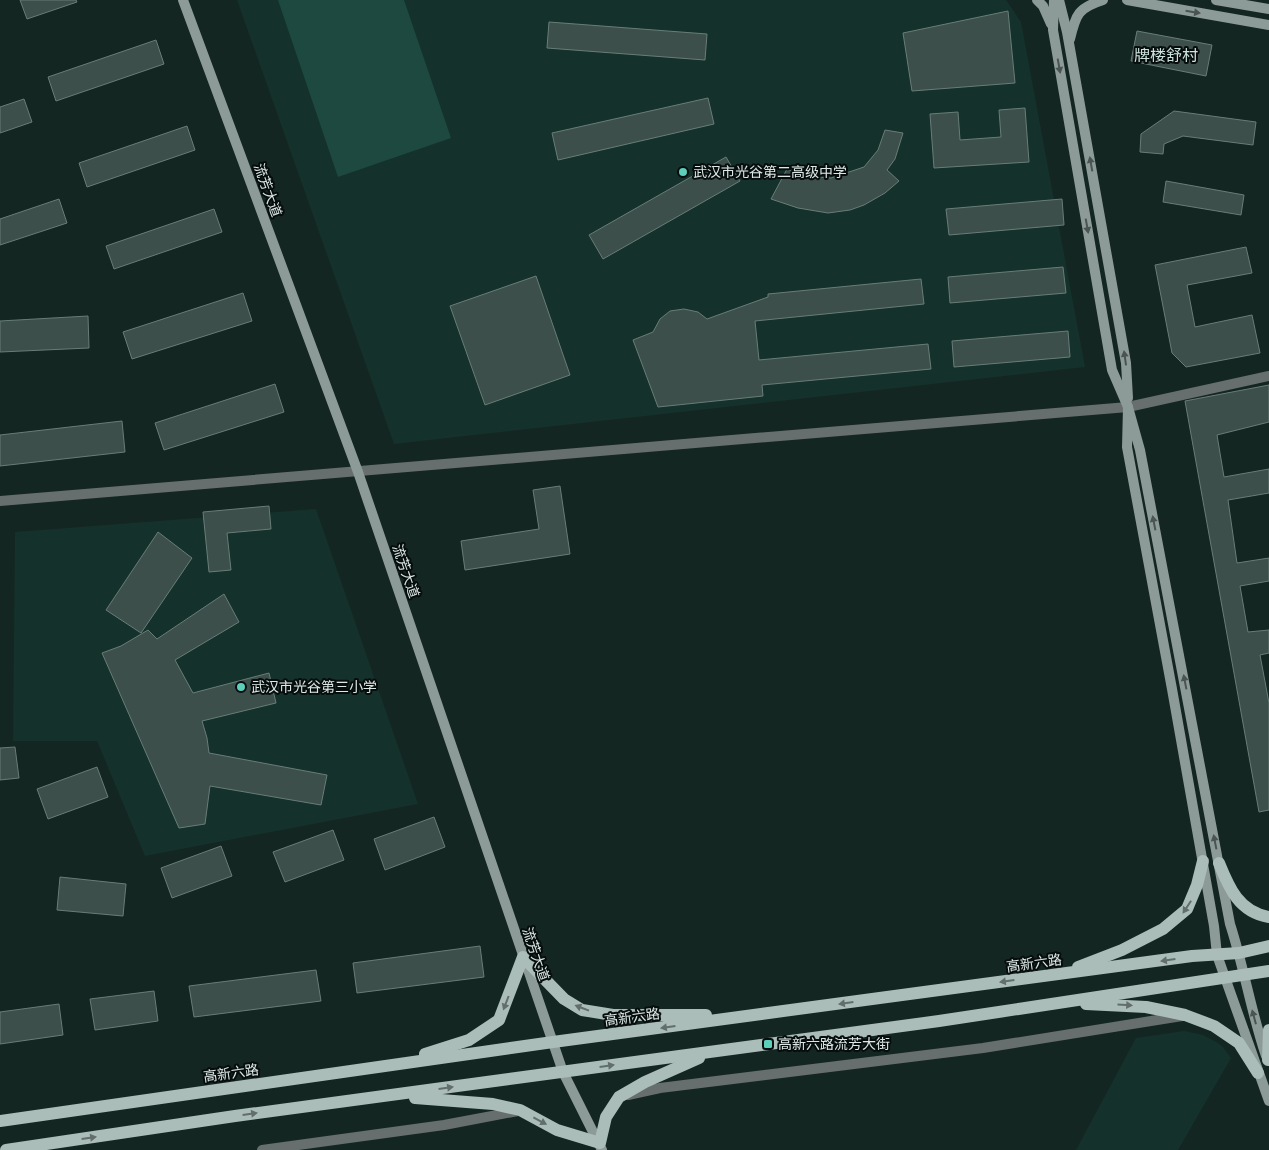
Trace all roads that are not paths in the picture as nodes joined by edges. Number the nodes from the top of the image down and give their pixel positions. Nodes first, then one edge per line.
1 (183, 0) edge
2 (1037, 0) edge
3 (1054, 0) edge
4 (1060, 0) edge
5 (1103, 0) edge
6 (1127, 0) edge
7 (1216, 0) edge
8 (1269, 9) edge
9 (1269, 25) edge
10 (1055, 38) junction
11 (1069, 42) junction
12 (1269, 376) edge
13 (1128, 407) junction
14 (358, 472) junction
15 (0, 501) edge
16 (1203, 861) junction
17 (1219, 863) junction
18 (1269, 917) edge
19 (1269, 946) edge
20 (1239, 953) junction
21 (1217, 955) junction
22 (522, 957) junction
23 (1269, 971) edge
24 (1058, 974) junction
25 (1244, 976) junction
26 (1225, 978) junction
27 (1058, 1002) junction
28 (1186, 1015) junction
29 (752, 1016) junction
30 (1269, 1030) edge
31 (553, 1042) junction
32 (713, 1052) junction
33 (1268, 1062) edge
34 (389, 1066) junction
35 (563, 1072) junction
36 (1258, 1073) junction
37 (390, 1095) junction
38 (619, 1097) junction
39 (1269, 1101) edge
40 (520, 1110) junction
41 (0, 1121) edge
42 (601, 1146) edge
43 (6, 1150) edge
44 (262, 1150) edge

1 - 14 main road, 流芳大道
2 - 10 main road
3 - 10 main road
4 - 11 main road
5 - 11 main road
6 -> 9 main road
7 - 8 main road
10 -> 13 main road
13 -> 11 main road
12 - 13 street
13 - 14 street
13 - 16 main road
17 -> 13 main road
14 - 15 street
14 - 22 main road, 流芳大道
16 - 21 main road
16 -> 24 main road
17 - 18 main road
17 - 20 main road
19 - 20 main road, 高新六路
20 - 21 main road, 高新六路
20 - 25 main road
21 -> 24 main road, 高新六路
21 - 26 main road
29 -> 22 main road
22 - 31 main road, 流芳大道
22 -> 34 main road
23 - 25 main road
24 -> 29 main road, 高新六路
25 - 26 main road
33 -> 25 main road
26 - 27 main road
26 - 36 main road
27 -> 28 main road
27 - 32 main road
28 - 36 main road
28 - 38 street
29 -> 31 main road, 高新六路
30 - 33 main road
31 - 34 main road, 高新六路
31 - 35 main road, 流芳大道
35 -> 32 main road
32 - 38 main road
34 - 41 main road, 高新六路
37 -> 35 main road
35 - 42 main road, 流芳大道
36 - 39 main road
37 - 40 main road
43 -> 37 main road
38 - 42 main road
40 -> 42 main road
40 - 44 street

